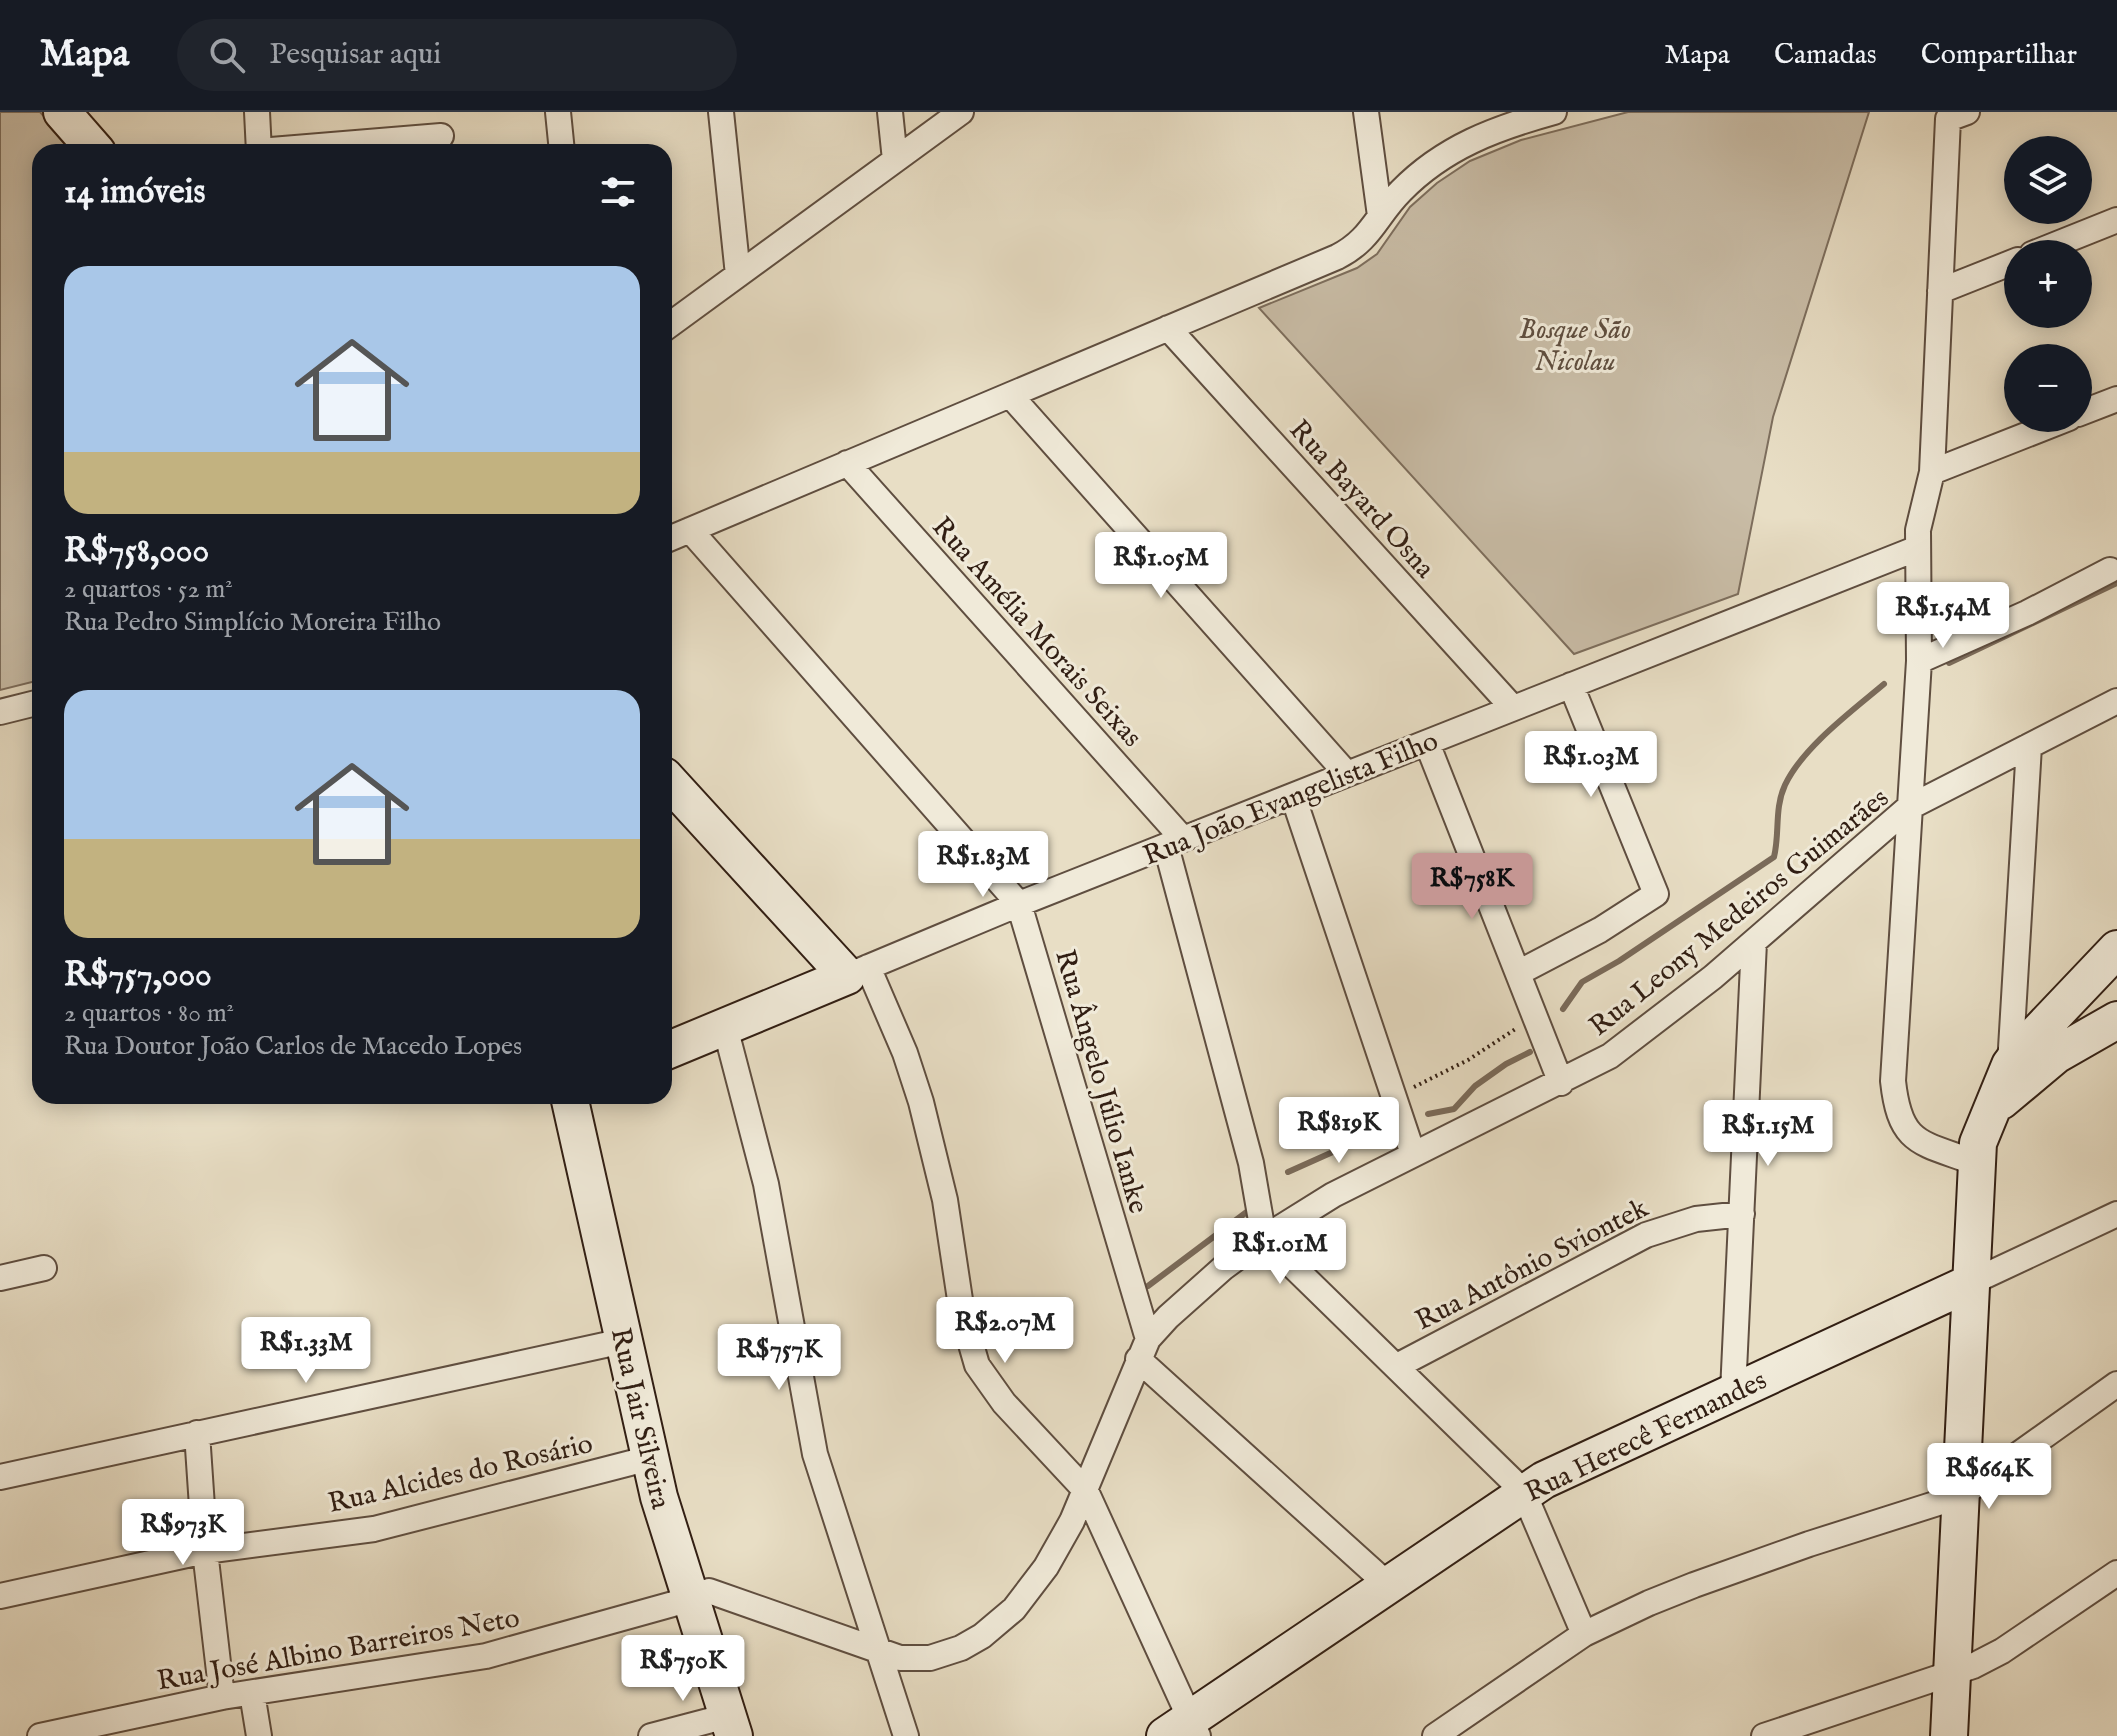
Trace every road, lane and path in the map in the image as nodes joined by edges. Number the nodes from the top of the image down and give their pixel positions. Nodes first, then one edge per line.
1 (62, 112) edge
2 (257, 112) edge
3 (558, 112) edge
4 (721, 112) edge
5 (890, 112) edge
6 (961, 112) edge
7 (1366, 112) edge
8 (1553, 112) edge
9 (1957, 116) edge
10 (89, 134) edge
11 (441, 136) dead end
12 (259, 144) edge
13 (350, 144) edge
14 (561, 144) edge
15 (895, 160) junction
16 (1380, 216) junction
17 (2117, 220) edge
18 (2067, 240) edge
19 (2004, 266) edge
20 (738, 275) junction
21 (1940, 291) junction
22 (672, 323) edge
23 (1168, 328) junction
24 (1010, 395) junction
25 (2117, 399) edge
26 (2092, 409) edge
27 (2033, 432) edge
28 (847, 463) junction
29 (1932, 472) junction
30 (690, 530) junction
31 (672, 538) edge
32 (1918, 548) junction
33 (2110, 570) dead end
34 (1919, 661) junction
35 (1571, 685) junction
36 (2117, 701) edge
37 (32, 704) edge
38 (1513, 708) junction
39 (0, 712) edge
40 (1427, 743) junction
41 (2029, 746) junction
42 (1347, 774) junction
43 (672, 784) edge
44 (1293, 796) junction
45 (1908, 808) junction
46 (1174, 842) junction
47 (1019, 904) junction
48 (1754, 942) junction
49 (2117, 949) edge
50 (858, 971) junction
51 (1518, 973) junction
52 (1535, 1017) junction
53 (2117, 1020) edge
54 (725, 1027) junction
55 (672, 1049) edge
56 (2010, 1065) junction
57 (1561, 1083) junction
58 (1393, 1096) junction
59 (571, 1104) edge
60 (1990, 1111) junction
61 (1413, 1154) junction
62 (1976, 1163) junction
63 (1742, 1214) junction
64 (2115, 1219) edge
65 (1264, 1238) junction
66 (44, 1268) dead end
67 (0, 1278) edge
68 (1970, 1283) junction
69 (623, 1341) junction
70 (1143, 1349) junction
71 (1397, 1366) junction
72 (2117, 1384) edge
73 (1733, 1392) junction
74 (197, 1433) junction
75 (650, 1458) junction
76 (0, 1477) edge
77 (1086, 1491) junction
78 (1523, 1491) junction
79 (1960, 1496) junction
80 (205, 1551) junction
81 (2117, 1573) edge
82 (1387, 1584) junction
83 (0, 1596) edge
84 (691, 1599) junction
85 (1584, 1634) junction
86 (881, 1653) junction
87 (1952, 1675) junction
88 (252, 1693) junction
89 (222, 1697) junction
90 (730, 1726) edge
91 (1185, 1730) edge
92 (40, 1736) edge
93 (259, 1736) edge
94 (651, 1736) edge
95 (906, 1736) edge
96 (1435, 1736) edge
97 (1764, 1736) edge
98 (1949, 1736) edge

1 - 10 street
2 - 12 street
3 - 14 street
4 - 20 street
5 - 15 street
6 - 15 street
7 - 16 street
8 - 16 street
9 - 21 street
11 - 13 street
15 - 20 street
16 - 23 street
17 - 18 street
19 - 21 street
20 - 22 street
21 - 29 street
23 - 24 street
23 - 38 street, Rua Bayard Osna
24 - 28 street
24 - 42 street
25 - 26 street
27 - 29 street
28 - 30 street
28 - 46 street, Rua Amélia Morais Seixas
29 - 32 street
30 - 31 street
30 - 47 street, Rua Ângelo Júlio Ianke
32 - 34 street
32 - 35 street, Rua João Evangelista Filho
33 - 34 street
34 - 45 street
35 - 38 street, Rua João Evangelista Filho
35 - 51 street
36 - 41 street, Rua Leony Medeiros Guimarães
37 - 39 street
38 - 40 street, Rua João Evangelista Filho
40 - 42 street, Rua João Evangelista Filho
40 - 51 street
41 - 45 street, Rua Leony Medeiros Guimarães
41 - 56 street
42 - 44 street, Rua João Evangelista Filho
43 - 50 street
44 - 46 street, Rua João Evangelista Filho
44 - 58 street
45 - 48 street, Rua Leony Medeiros Guimarães
45 - 62 street
46 - 47 street, Rua João Evangelista Filho
46 - 65 street, Rua Amélia Morais Seixas
47 - 50 street, Rua João Evangelista Filho
47 - 70 street, Rua Ângelo Júlio Ianke
48 - 57 street, Rua Leony Medeiros Guimarães
48 - 63 street
49 - 56 street
50 - 54 street, Rua João Evangelista Filho
50 - 77 street
51 - 52 street
52 - 57 street
52 - 58 path
53 - 60 street
54 - 55 street, Rua João Evangelista Filho
54 - 86 street
56 - 60 street
57 - 61 street, Rua Leony Medeiros Guimarães
58 - 61 street
59 - 69 street, Rua Jair Silveira
60 - 62 street
61 - 65 street, Rua Leony Medeiros Guimarães
62 - 68 street
63 - 71 street, Rua Antônio Sviontek
63 - 73 street
64 - 68 street, Rua Herecê Fernandes
65 - 70 street, Rua Leony Medeiros Guimarães
65 - 71 street
66 - 67 street
68 - 73 street, Rua Herecê Fernandes
68 - 79 street
69 - 74 street
69 - 75 street, Rua Jair Silveira
70 - 77 street, Rua Leony Medeiros Guimarães
70 - 82 street
71 - 78 street
72 - 79 street
73 - 78 street, Rua Herecê Fernandes
74 - 76 street
74 - 80 street
75 - 80 street, Rua Alcides do Rosário
75 - 84 street, Rua Jair Silveira
77 - 86 street, Rua Leony Medeiros Guimarães
77 - 91 street
78 - 82 street, Rua Herecê Fernandes
78 - 85 street
79 - 85 street
79 - 87 street
80 - 83 street, Rua Alcides do Rosário
80 - 89 street
81 - 87 street
82 - 91 street, Rua Herecê Fernandes
84 - 86 street, Rua Leony Medeiros Guimarães
84 - 88 street, Rua José Albino Barreiros Neto
84 - 90 street, Rua Jair Silveira
85 - 96 street
86 - 95 street
87 - 97 street
87 - 98 street
88 - 89 street, Rua José Albino Barreiros Neto
88 - 93 street
89 - 92 street, Rua José Albino Barreiros Neto
90 - 94 street

